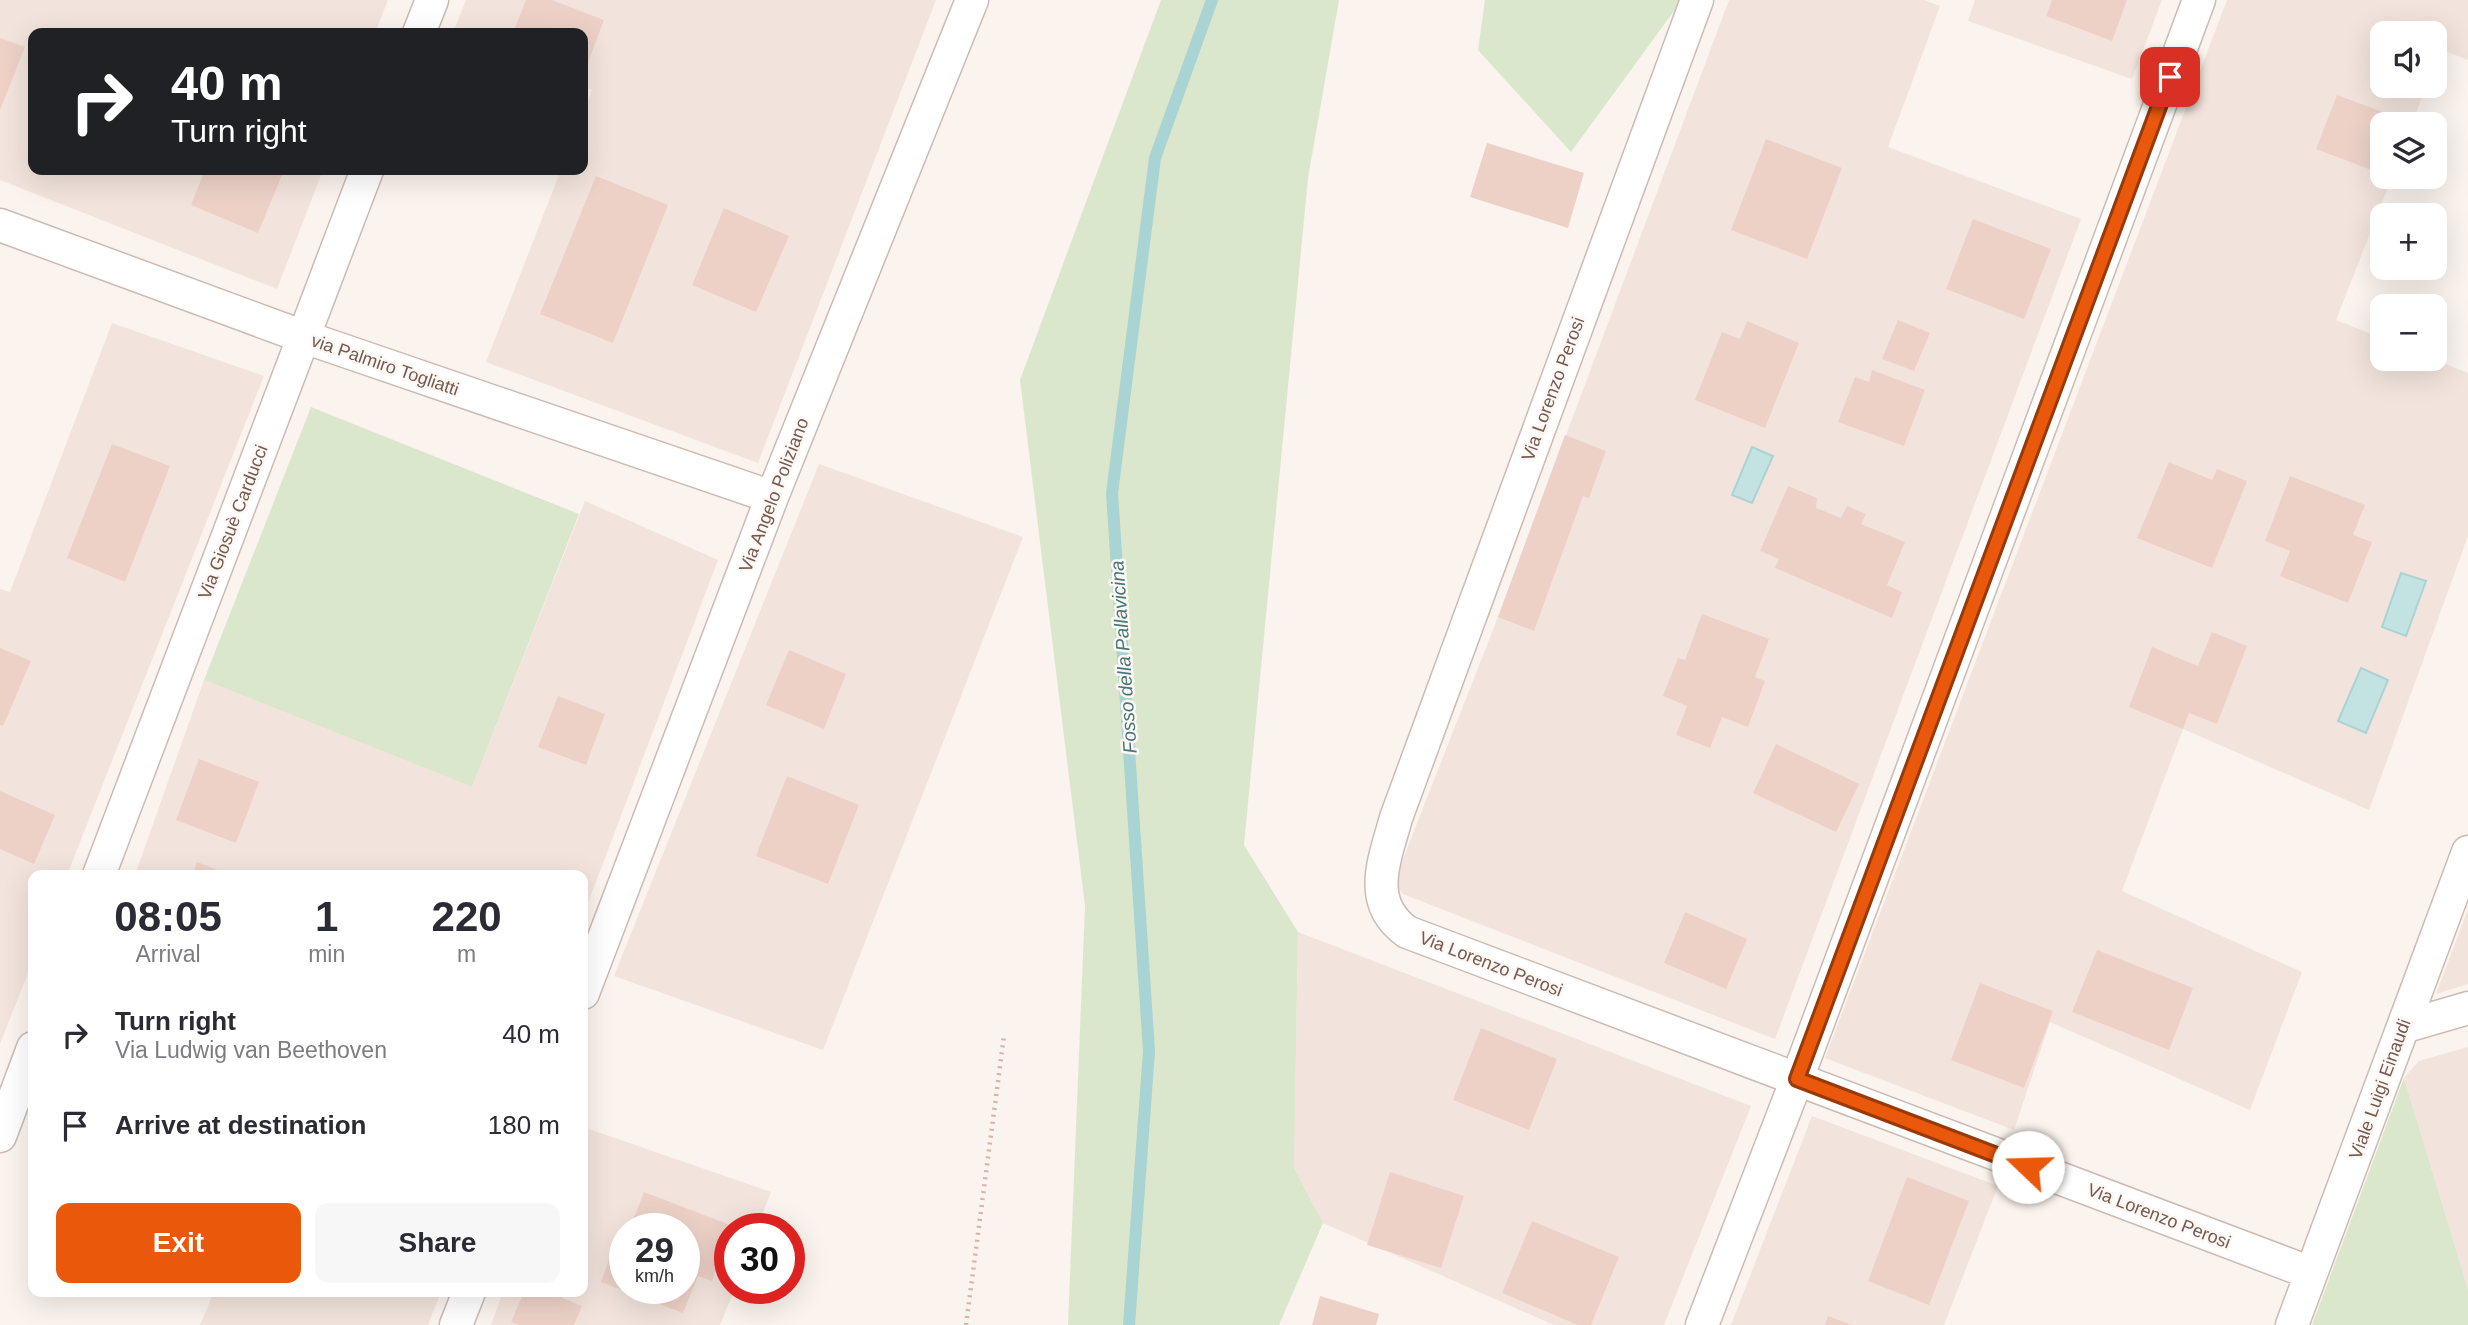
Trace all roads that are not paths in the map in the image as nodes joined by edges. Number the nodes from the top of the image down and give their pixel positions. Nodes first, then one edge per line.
1 (432, 0) edge
2 (972, 0) edge
3 (1697, 0) edge
4 (2199, 0) edge
5 (421, 28) edge
6 (365, 175) edge
7 (0, 225) edge
8 (304, 337) junction
9 (772, 497) junction
10 (2468, 852) edge
11 (101, 870) edge
12 (588, 980) edge
13 (2468, 1008) edge
14 (2403, 1027) junction
15 (28, 1061) edge
16 (1797, 1079) junction
17 (0, 1136) edge
18 (2311, 1273) junction
19 (467, 1297) edge
20 (456, 1325) edge
21 (1702, 1325) edge
22 (2292, 1325) edge

1 - 5 street
2 - 9 street, Via Angelo Poliziano
3 - 16 street, Via Lorenzo Perosi
4 - 16 street
6 - 8 street, Via Giosuè Carducci
7 - 8 street, via Palmiro Togliatti
8 - 9 street, via Palmiro Togliatti
8 - 11 street, Via Giosuè Carducci
9 - 12 street, Via Angelo Poliziano
10 - 14 street, Viale Luigi Einaudi
13 - 14 street
14 - 18 street, Viale Luigi Einaudi
15 - 17 street
16 - 18 street, Via Lorenzo Perosi
16 - 21 street
18 - 22 street, Viale Luigi Einaudi
19 - 20 street

